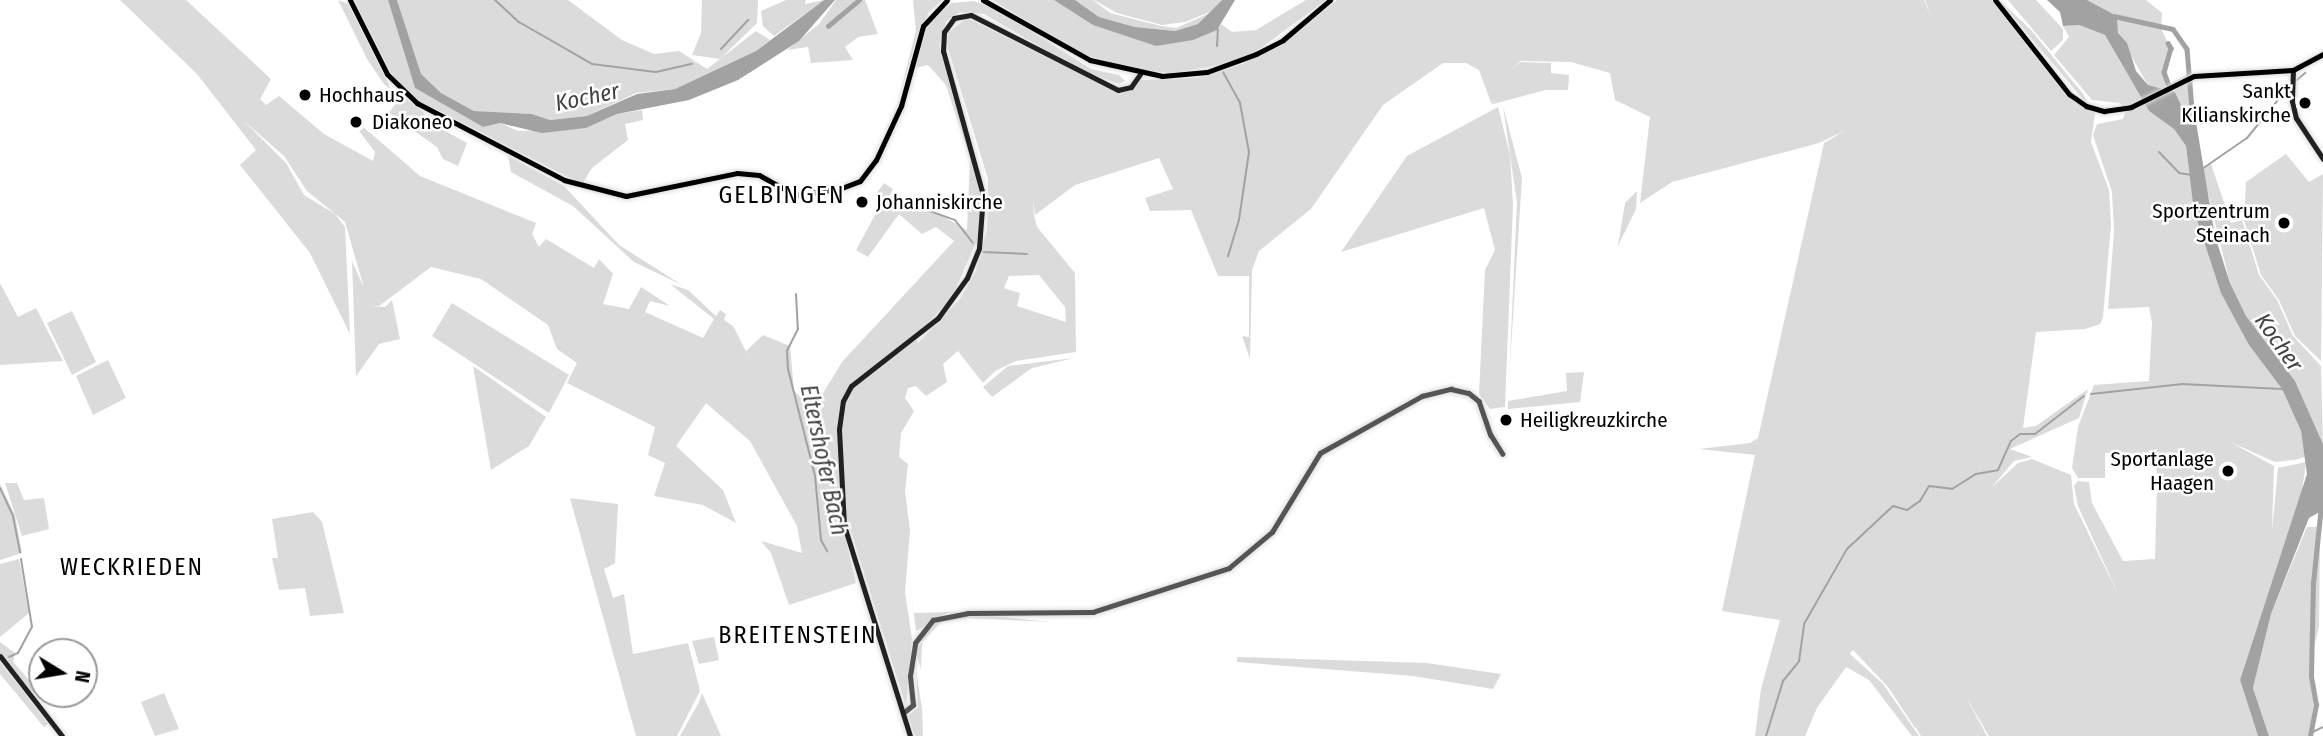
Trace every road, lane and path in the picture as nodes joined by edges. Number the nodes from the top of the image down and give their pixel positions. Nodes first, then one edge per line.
1 (350, 0) edge
2 (947, 0) edge
3 (983, 0) edge
4 (1330, 0) edge
5 (1995, 0) edge
6 (2323, 54) edge
7 (2293, 70) junction
8 (1140, 74) junction
9 (2323, 159) edge
10 (1503, 454) dead end
11 (0, 656) edge
12 (902, 713) junction
13 (62, 736) edge
14 (911, 736) edge

1 - 2 main road
3 - 8 main road
4 - 8 main road
5 - 7 main road
6 - 7 main road
7 - 9 main road
8 - 12 main road
10 - 12 street
11 - 13 main road
12 - 14 main road

